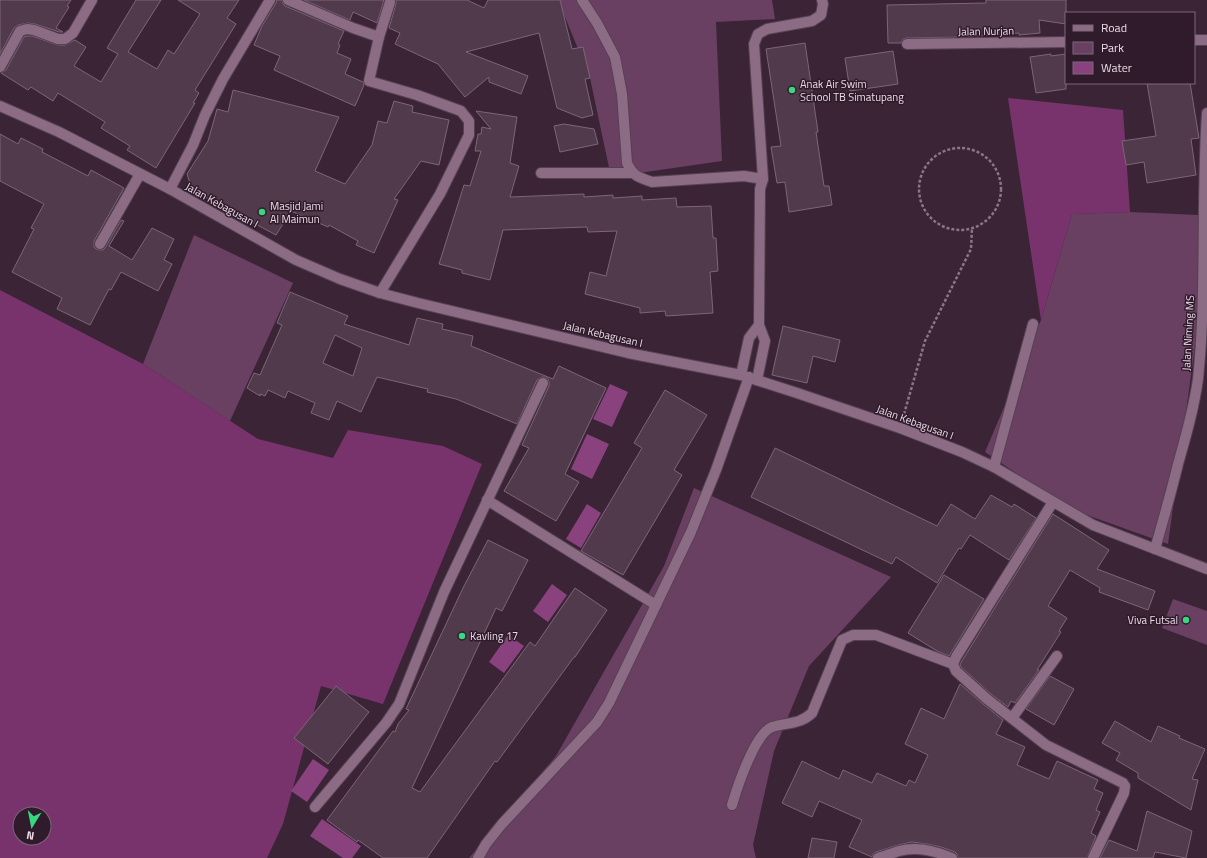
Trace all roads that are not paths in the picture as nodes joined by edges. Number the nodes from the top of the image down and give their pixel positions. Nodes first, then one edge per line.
1 (92, 0) edge
2 (270, 0) edge
3 (288, 0) edge
4 (582, 0) edge
5 (822, 0) edge
6 (390, 2) dead end
7 (379, 37) junction
8 (1195, 40) edge
9 (1207, 40) edge
10 (1065, 42) edge
11 (907, 44) dead end
12 (0, 67) edge
13 (0, 106) edge
14 (1207, 112) edge
15 (541, 173) dead end
16 (632, 173) junction
17 (140, 174) junction
18 (763, 179) junction
19 (170, 189) junction
20 (100, 244) dead end
21 (380, 293) junction
22 (1033, 324) dead end
23 (759, 325) junction
24 (752, 379) junction
25 (543, 383) dead end
26 (994, 467) junction
27 (487, 500) junction
28 (1053, 502) junction
29 (1155, 549) junction
30 (1207, 569) edge
31 (656, 605) junction
32 (1057, 656) dead end
33 (953, 664) junction
34 (1012, 718) junction
35 (732, 805) dead end
36 (315, 807) dead end
37 (478, 858) edge
38 (878, 858) edge
39 (952, 858) edge
40 (1093, 858) edge

1 - 12 street
2 - 19 street
3 - 7 street
4 - 16 street
5 - 18 street
6 - 7 street
7 - 21 street
8 - 9 street
10 - 11 street, Jalan Nurjan
13 - 17 street, Jalan Kebagusan I
14 - 29 street, Jalan Niming MS
15 - 16 street
16 - 18 street
17 - 19 street, Jalan Kebagusan I
17 - 20 street
18 - 23 street
19 - 21 street, Jalan Kebagusan I
21 - 24 street, Jalan Kebagusan I
22 - 26 street
23 - 24 street
23 - 24 street
24 - 26 street, Jalan Kebagusan I
24 - 31 street
25 - 27 street
26 - 28 street, Jalan Kebagusan I
27 - 31 street
27 - 36 street
28 - 29 street, Jalan Kebagusan I
28 - 33 street
29 - 30 street, Jalan Kebagusan I
31 - 37 street
32 - 34 street
33 - 34 street
33 - 35 street
34 - 40 street
38 - 39 street

